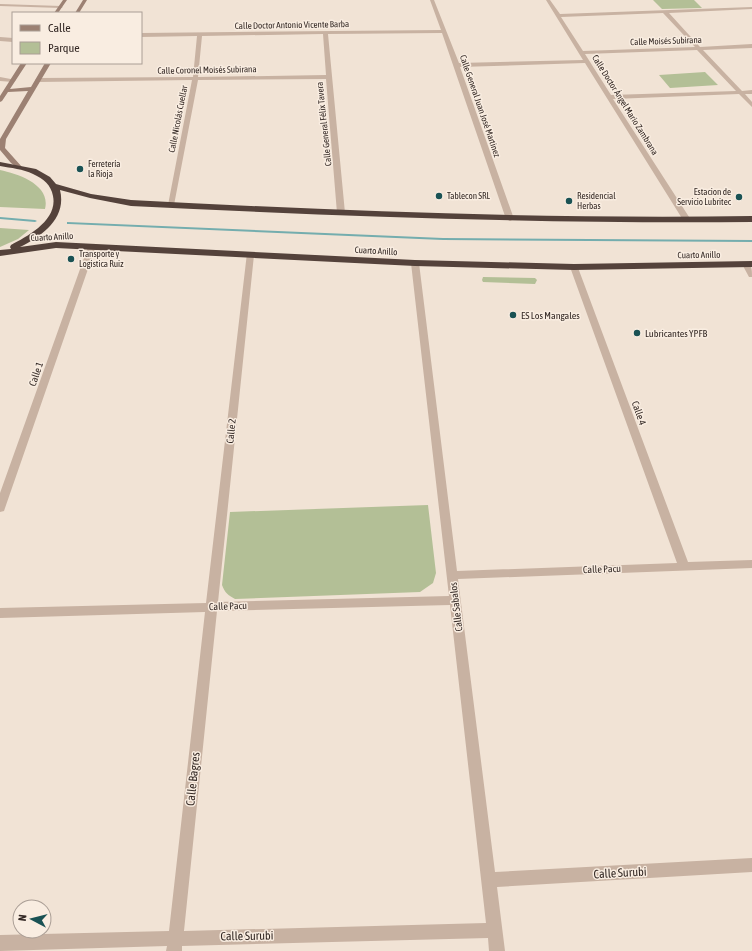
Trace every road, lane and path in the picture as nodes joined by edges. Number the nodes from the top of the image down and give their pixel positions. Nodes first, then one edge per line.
1 (65, 0) edge
2 (85, 0) edge
3 (432, 0) edge
4 (548, 0) edge
5 (0, 5) edge
6 (60, 6) junction
7 (752, 8) edge
8 (57, 12) edge
9 (78, 12) edge
10 (665, 12) junction
11 (558, 16) junction
12 (444, 31) junction
13 (325, 33) junction
14 (142, 35) edge
15 (200, 35) junction
16 (0, 39) edge
17 (12, 40) edge
18 (752, 46) edge
19 (699, 48) junction
20 (581, 53) junction
21 (587, 61) junction
22 (23, 64) edge
23 (47, 64) edge
24 (457, 65) junction
25 (328, 77) junction
26 (0, 79) edge
27 (13, 80) junction
28 (38, 80) junction
29 (195, 80) junction
30 (32, 89) junction
31 (7, 90) junction
32 (739, 92) junction
33 (752, 92) edge
34 (610, 97) junction
35 (0, 100) edge
36 (752, 105) edge
37 (0, 164) edge
38 (19, 167) junction
39 (54, 186) junction
40 (171, 205) junction
41 (341, 213) junction
42 (510, 219) junction
43 (752, 219) edge
44 (687, 220) junction
45 (92, 246) junction
46 (0, 253) edge
47 (250, 255) junction
48 (415, 263) junction
49 (749, 264) edge
50 (574, 267) junction
51 (752, 275) edge
52 (0, 508) edge
53 (752, 564) edge
54 (684, 566) junction
55 (452, 575) junction
56 (455, 600) junction
57 (213, 607) junction
58 (0, 613) edge
59 (752, 866) edge
60 (488, 880) junction
61 (494, 930) junction
62 (0, 943) edge
63 (175, 945) edge
64 (497, 951) edge

1 - 6 street
2 - 9 street
3 - 12 street, Calle General Juan José Martinez
4 - 11 street, Calle Doctor Ángel Mario Zambrana
5 - 6 street
6 - 8 street
7 - 10 street
10 - 11 street
10 - 19 street
11 - 20 street, Calle Doctor Ángel Mario Zambrana
12 - 13 street, Calle Doctor Antonio Vicente Barba
12 - 24 street, Calle General Juan José Martinez
13 - 15 street, Calle Doctor Antonio Vicente Barba
13 - 25 street, Calle General Félix Tavera
14 - 15 street, Calle Doctor Antonio Vicente Barba
15 - 29 street, Calle Nicolás Cuellar
16 - 17 street
18 - 19 street, Calle Moisés Subirana
19 - 20 street, Calle Moisés Subirana
19 - 32 street
20 - 21 street, Calle Doctor Ángel Mario Zambrana
21 - 24 street
21 - 34 street, Calle Doctor Ángel Mario Zambrana
22 - 27 street
23 - 28 street
24 - 42 street, Calle General Juan José Martinez
25 - 29 street, Calle Coronel Moisés Subirana
25 - 41 street, Calle General Félix Tavera
26 - 27 street
27 - 31 street
28 - 29 street, Calle Coronel Moisés Subirana
28 - 30 street
29 - 40 street, Calle Nicolás Cuellar
30 - 31 street
30 - 38 street
31 - 35 street
32 - 33 street
32 - 34 street
32 - 36 street
34 - 44 street, Calle Doctor Ángel Mario Zambrana
37 - 38 highway
38 - 39 highway
39 - 40 highway
39 - 46 highway
40 - 41 highway
41 - 42 highway
42 - 44 highway
43 - 44 highway
45 - 46 highway, Cuarto Anillo
45 - 47 highway, Cuarto Anillo
45 - 52 street, Calle 1
47 - 48 highway, Cuarto Anillo
47 - 57 street, Calle 2
48 - 50 highway, Cuarto Anillo
48 - 55 street, Calle Sabalos
49 - 50 highway, Cuarto Anillo
49 - 51 street
50 - 54 street, Calle 4
53 - 54 street, Calle Pacu
54 - 55 street, Calle Pacu
55 - 56 street, Calle Sabalos
56 - 57 street, Calle Pacu
56 - 60 street, Calle Sabalos
57 - 58 street, Calle Pacu
57 - 63 street, Calle Bagres
59 - 60 street, Calle Surubi
60 - 61 street, Calle Sabalos
61 - 63 street, Calle Surubi
61 - 64 street, Calle Sabalos
62 - 63 street, Calle Surubi

